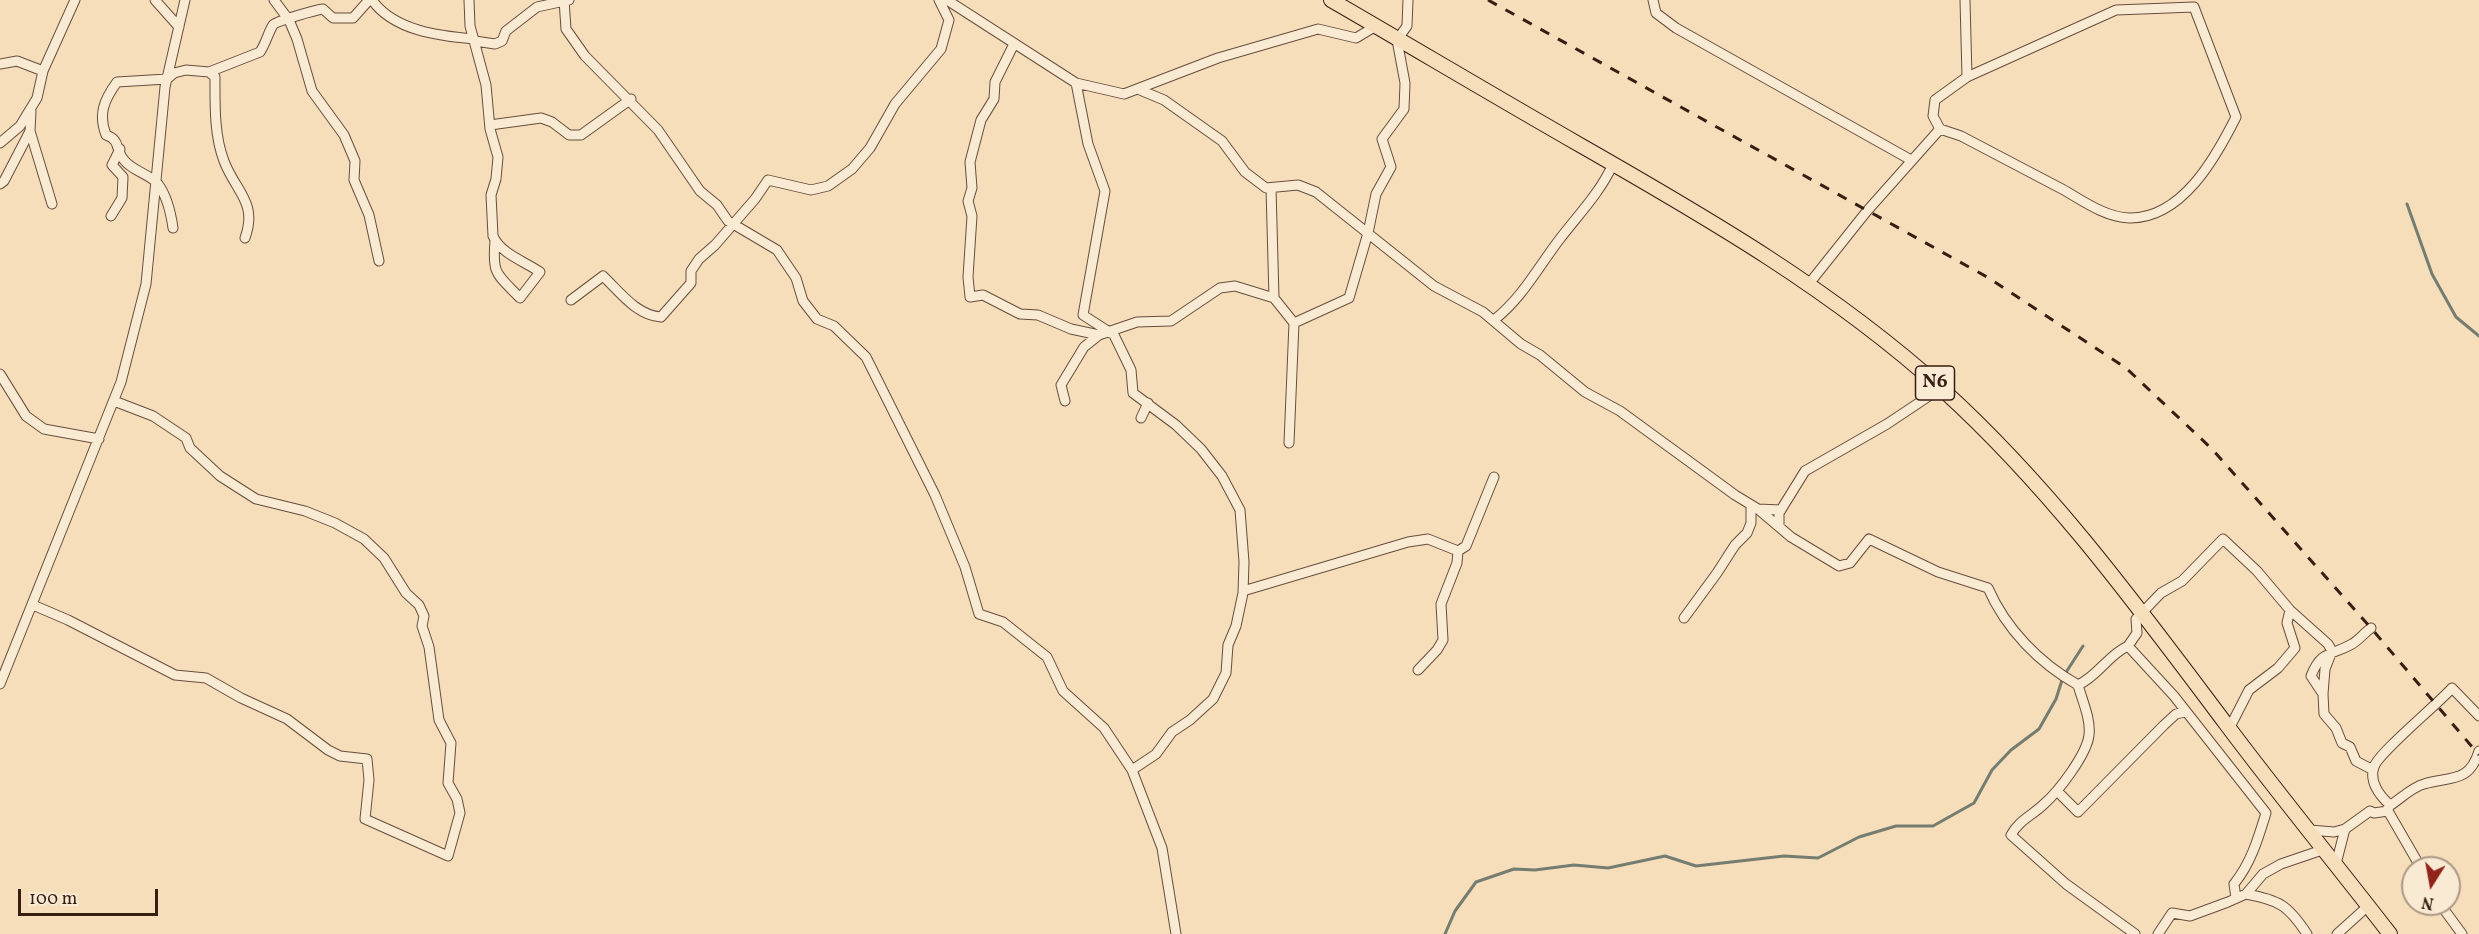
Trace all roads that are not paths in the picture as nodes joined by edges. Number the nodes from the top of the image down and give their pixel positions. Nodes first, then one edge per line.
1 (75, 0) edge
2 (155, 0) edge
3 (185, 0) edge
4 (274, 0) edge
5 (371, 0) edge
6 (469, 0) edge
7 (566, 0) edge
8 (939, 0) edge
9 (948, 0) edge
10 (1331, 0) edge
11 (1408, 0) edge
12 (1653, 0) edge
13 (1965, 0) edge
14 (2116, 0) edge
15 (2119, 10) junction
16 (289, 20) junction
17 (1376, 26) junction
18 (179, 27) junction
19 (475, 40) junction
20 (1397, 40) junction
21 (1014, 44) junction
22 (0, 64) edge
23 (43, 71) junction
24 (210, 72) junction
25 (1967, 77) junction
26 (167, 79) junction
27 (1076, 83) junction
28 (1140, 90) junction
29 (631, 99) junction
30 (31, 109) junction
31 (490, 125) junction
32 (1940, 129) junction
33 (30, 131) junction
34 (0, 143) edge
35 (120, 149) junction
36 (1911, 160) junction
37 (1613, 164) junction
38 (158, 183) junction
39 (0, 184) edge
40 (1271, 188) junction
41 (52, 204) dead end
42 (111, 216) dead end
43 (733, 224) junction
44 (173, 228) dead end
45 (1368, 233) junction
46 (245, 238) dead end
47 (495, 241) junction
48 (380, 261) dead end
49 (1808, 285) junction
50 (1274, 298) junction
51 (571, 300) dead end
52 (1494, 320) junction
53 (1294, 323) junction
54 (1110, 333) junction
55 (1099, 335) junction
56 (0, 374) edge
57 (1941, 388) junction
58 (114, 401) junction
59 (1065, 401) dead end
60 (1148, 403) junction
61 (1141, 418) dead end
62 (99, 439) junction
63 (1289, 443) dead end
64 (1494, 477) dead end
65 (1754, 507) junction
66 (1781, 510) junction
67 (1779, 526) junction
68 (1458, 551) junction
69 (1243, 591) junction
70 (33, 605) junction
71 (2290, 610) junction
72 (2143, 613) junction
73 (1684, 618) dead end
74 (2371, 628) dead end
75 (2128, 646) junction
76 (2331, 651) junction
77 (1418, 670) dead end
78 (0, 684) edge
79 (2078, 685) junction
80 (2323, 694) junction
81 (2186, 712) junction
82 (2479, 716) edge
83 (2229, 729) junction
84 (2479, 751) edge
85 (1132, 770) junction
86 (2373, 770) junction
87 (2057, 791) junction
88 (2388, 809) junction
89 (2346, 829) junction
90 (2310, 830) junction
91 (2325, 849) junction
92 (2414, 856) edge
93 (2336, 864) junction
94 (2246, 894) junction
95 (2236, 898) junction
96 (2368, 906) junction
97 (2449, 916) edge
98 (1176, 934) edge
99 (2135, 934) edge
100 (2158, 934) edge
101 (2307, 934) edge
102 (2337, 934) edge
103 (2390, 934) edge
104 (2462, 934) edge

1 - 23 street
2 - 18 street
3 - 18 street
4 - 16 street
5 - 16 street
5 - 19 street
6 - 19 street
7 - 19 street
7 - 29 street
8 - 43 street
9 - 21 street
10 - 17 highway, N6
11 - 20 street
12 - 36 street
13 - 25 street
14 - 15 street
15 - 25 street
15 - 32 street
16 - 24 street
16 - 48 street
17 - 20 highway, N6
17 - 28 street
18 - 26 street
19 - 31 street
20 - 37 highway, N6
20 - 45 street
21 - 27 street
21 - 55 street
22 - 23 street
23 - 30 street
24 - 26 street
24 - 46 street
25 - 32 street
26 - 35 street
26 - 38 street
27 - 28 street
27 - 54 street
28 - 40 street
29 - 31 street
29 - 43 street
30 - 33 street
30 - 34 street
31 - 47 street
32 - 36 street
33 - 39 street
33 - 41 street
35 - 38 street
35 - 42 street
36 - 49 street
37 - 49 highway, N6
37 - 52 street
38 - 44 street
38 - 58 street
40 - 45 street
40 - 50 street
43 - 51 street
43 - 85 street
45 - 52 street
45 - 53 street
47 - 47 street
49 - 57 highway, N6
50 - 53 street
50 - 54 street
52 - 65 street
53 - 63 street
54 - 55 street
54 - 60 street
55 - 59 street
56 - 62 street
57 - 66 street
57 - 72 highway, N6
58 - 62 street
58 - 70 street
60 - 61 street
60 - 69 street
62 - 70 street
64 - 68 street
65 - 66 street
65 - 67 street
65 - 73 street
66 - 67 street
67 - 79 street
68 - 69 street
68 - 77 street
69 - 85 street
70 - 78 street
71 - 72 street
71 - 76 street
71 - 83 street
72 - 75 street
72 - 83 highway, N6
74 - 76 street
75 - 79 street
75 - 81 street
76 - 80 street
76 - 80 street
79 - 87 street
80 - 86 street
81 - 87 street
81 - 95 street
82 - 86 street
83 - 90 highway, N6
84 - 88 street
85 - 98 street
86 - 88 street
87 - 99 street
88 - 89 street
88 - 92 street
89 - 90 street
89 - 93 street
90 - 91 highway, N6
91 - 93 highway, N6
91 - 94 street
93 - 96 highway, N6
94 - 95 street
94 - 101 street
95 - 100 street
96 - 102 street
96 - 103 highway, N6
97 - 104 street

